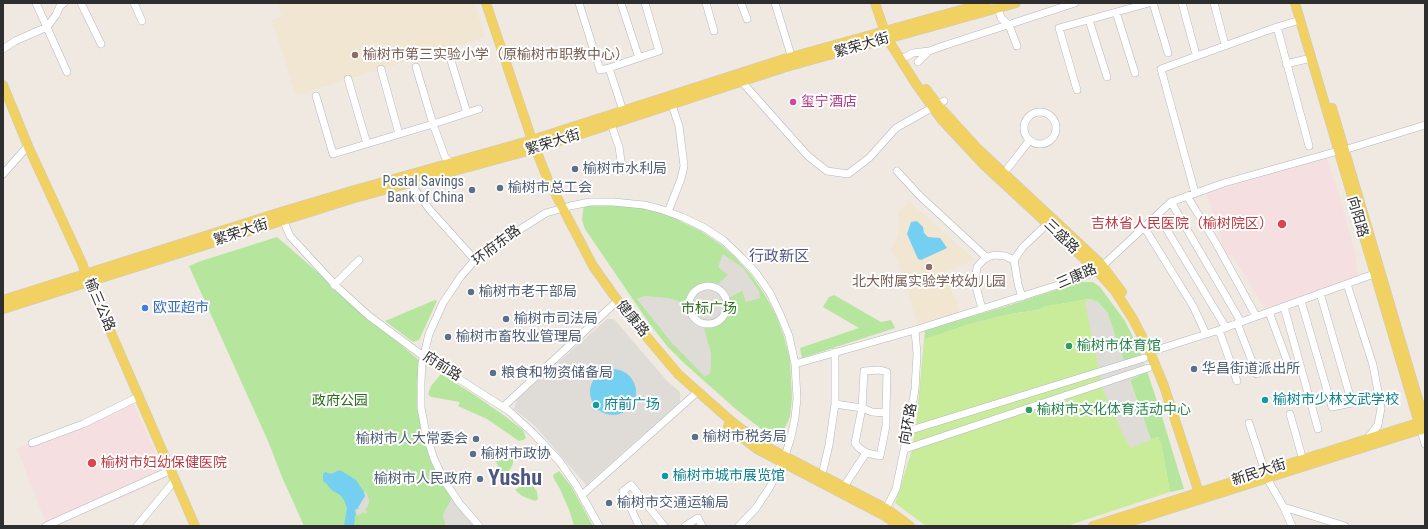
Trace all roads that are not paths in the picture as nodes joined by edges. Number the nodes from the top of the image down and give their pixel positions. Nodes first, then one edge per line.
1 (36, 3) edge
2 (64, 3) edge
3 (81, 3) edge
4 (134, 3) edge
5 (480, 3) edge
6 (486, 3) edge
7 (579, 3) edge
8 (621, 3) edge
9 (644, 3) edge
10 (706, 3) edge
11 (741, 3) edge
12 (775, 3) edge
13 (875, 3) edge
14 (882, 3) edge
15 (986, 3) edge
16 (1016, 3) edge
17 (1075, 3) edge
18 (1149, 3) edge
19 (1153, 3) edge
20 (1182, 3) edge
21 (1214, 3) edge
22 (1295, 3) edge
23 (1301, 3) edge
24 (997, 6) edge
25 (1116, 12) junction
26 (747, 19) dead end
27 (1088, 20) junction
28 (1300, 20) junction
29 (142, 21) dead end
30 (1009, 25) junction
31 (47, 27) junction
32 (1276, 27) junction
33 (714, 31) dead end
34 (889, 34) junction
35 (1224, 41) dead end
36 (101, 44) dead end
37 (1017, 46) dead end
38 (3, 49) edge
39 (929, 51) junction
40 (1195, 51) dead end
41 (790, 52) dead end
42 (1168, 53) dead end
43 (449, 54) dead end
44 (905, 57) junction
45 (639, 58) junction
46 (1311, 58) junction
47 (918, 62) dead end
48 (1286, 64) junction
49 (416, 67) dead end
50 (609, 68) junction
51 (381, 69) dead end
52 (66, 72) dead end
53 (1135, 73) dead end
54 (1107, 77) dead end
55 (348, 79) dead end
56 (742, 82) junction
57 (3, 85) edge
58 (1077, 90) dead end
59 (3, 96) edge
60 (316, 96) dead end
61 (938, 104) junction
62 (672, 105) junction
63 (479, 109) dead end
64 (623, 111) junction
65 (467, 113) junction
66 (434, 124) junction
67 (611, 124) junction
68 (1425, 125) edge
69 (399, 134) junction
70 (1029, 141) junction
71 (367, 144) junction
72 (530, 146) junction
73 (1309, 146) dead end
74 (27, 148) junction
75 (1341, 150) junction
76 (451, 163) junction
77 (622, 168) dead end
78 (1008, 168) dead end
79 (897, 171) dead end
80 (3, 174) edge
81 (410, 183) junction
82 (1195, 193) junction
83 (1187, 196) junction
84 (1171, 202) junction
85 (560, 208) junction
86 (668, 212) junction
87 (1158, 214) junction
88 (282, 216) junction
89 (1144, 227) junction
90 (1042, 229) dead end
91 (987, 258) junction
92 (359, 260) dead end
93 (475, 260) junction
94 (1014, 260) junction
95 (1100, 268) junction
96 (1374, 274) junction
97 (85, 279) junction
98 (1347, 284) junction
99 (334, 285) junction
100 (1320, 293) junction
101 (1022, 297) junction
102 (3, 300) edge
103 (1301, 301) junction
104 (614, 304) junction
105 (1284, 308) junction
106 (3, 309) edge
107 (982, 309) junction
108 (1269, 312) junction
109 (1256, 316) junction
110 (722, 319) joint
111 (1239, 322) junction
112 (1222, 329) junction
113 (915, 330) junction
114 (1206, 334) junction
115 (835, 352) junction
116 (1150, 353) junction
117 (424, 356) junction
118 (795, 364) junction
119 (1289, 366) dead end
120 (1148, 368) dead end
121 (1257, 374) dead end
122 (1238, 381) dead end
123 (694, 395) junction
124 (136, 398) junction
125 (835, 404) junction
126 (503, 407) junction
127 (862, 408) junction
128 (886, 412) junction
129 (1290, 414) dead end
130 (1249, 423) dead end
131 (1423, 424) edge
132 (1318, 429) dead end
133 (908, 431) junction
134 (1367, 439) junction
135 (32, 443) dead end
136 (1425, 444) edge
137 (904, 448) junction
138 (866, 453) junction
139 (784, 460) junction
140 (1304, 462) junction
141 (169, 471) junction
142 (1266, 474) junction
143 (821, 479) junction
144 (174, 481) junction
145 (841, 490) junction
146 (582, 495) junction
147 (1202, 495) junction
148 (1284, 508) junction
149 (885, 512) junction
150 (46, 526) edge
151 (138, 526) edge
152 (191, 526) edge
153 (196, 526) edge
154 (479, 526) edge
155 (599, 526) edge
156 (639, 526) edge
157 (664, 526) edge
158 (685, 526) edge
159 (702, 526) edge
160 (739, 526) edge
161 (899, 526) edge
162 (910, 526) edge
163 (1093, 526) edge
164 (1116, 526) edge
165 (1292, 526) edge
166 (1345, 526) edge

1 - 31 street
2 - 31 street
3 - 36 street
4 - 29 street
5 - 72 main road, 健康路
6 - 72 main road, 健康路
7 - 50 street
8 - 45 street
9 - 45 street
10 - 33 street
11 - 26 street
12 - 41 street
13 - 34 main road, 三盛路
14 - 34 main road, 三盛路
15 - 34 main road, 繁荣大街
16 - 24 main road, 繁荣大街
17 - 30 street
18 - 25 street
19 - 42 street
20 - 40 street
21 - 35 street
22 - 28 main road, 向阳路
23 - 75 main road, 向阳路
24 - 30 street
24 - 34 main road, 繁荣大街
25 - 27 street
25 - 53 street
27 - 54 street
27 - 58 street
28 - 32 street
28 - 46 main road, 向阳路
30 - 37 street
30 - 39 street
31 - 38 street
31 - 52 street
32 - 48 street
32 - 82 street
34 - 44 main road, 三盛路
34 - 56 main road, 繁荣大街
34 - 61 main road, 三盛路
34 - 64 main road, 繁荣大街
39 - 44 street
39 - 47 street
43 - 65 street
44 - 61 main road, 三盛路
45 - 50 street
46 - 48 street
46 - 75 main road, 向阳路
48 - 73 street
49 - 66 street
50 - 64 street
51 - 69 street
55 - 71 street
56 - 61 street
56 - 62 main road, 繁荣大街
57 - 74 main road, 榆三公路
59 - 74 main road, 榆三公路
60 - 71 street
61 - 95 main road, 三盛路
62 - 67 main road, 繁荣大街
62 - 86 street
63 - 65 street
64 - 72 main road, 繁荣大街
65 - 66 street
66 - 69 street
66 - 76 street
67 - 72 main road, 繁荣大街
67 - 77 street
68 - 75 street, 三康路
69 - 71 street
70 - 70 street
70 - 78 street
72 - 76 main road, 繁荣大街
72 - 81 main road, 繁荣大街
72 - 85 main road, 健康路
74 - 80 street
74 - 97 main road, 榆三公路
75 - 82 street, 三康路
75 - 96 main road, 向阳路
75 - 131 main road, 向阳路
76 - 88 main road, 繁荣大街
79 - 91 street
81 - 88 main road, 繁荣大街
81 - 93 street
82 - 83 street, 三康路
83 - 84 street, 三康路
83 - 109 street
84 - 87 street, 三康路
84 - 111 street
85 - 86 street, 环府东路
85 - 93 street, 环府东路
85 - 104 main road, 健康路
85 - 139 main road, 健康路
86 - 118 street, 环府东路
87 - 89 street, 三康路
87 - 112 street
88 - 97 main road, 繁荣大街
88 - 99 street, 府前路
89 - 95 street, 三康路
89 - 114 street
90 - 94 street
91 - 94 street
91 - 107 street
92 - 99 street
93 - 117 street, 环府东路
94 - 101 street
95 - 101 street, 三康路
95 - 116 main road, 三盛路
96 - 98 street
96 - 131 main road, 向阳路
97 - 102 main road
97 - 106 main road
97 - 124 main road, 榆三公路
97 - 141 main road, 榆三公路
98 - 100 street
98 - 134 street
99 - 117 street, 府前路
100 - 103 street
100 - 103 street
101 - 107 street, 三康路
103 - 105 street
104 - 123 main road, 健康路
104 - 126 street
105 - 108 street
105 - 132 street
107 - 113 street, 三康路
108 - 109 street
108 - 119 street
109 - 111 street
110 - 110 street
111 - 112 street
111 - 121 street
112 - 114 street
112 - 122 street
113 - 115 street, 三康路
113 - 133 street, 向环路
114 - 116 street
115 - 118 street, 三康路
115 - 125 street
116 - 133 street
116 - 147 main road, 三盛路
117 - 126 street, 府前路
117 - 154 street, 环府东路
118 - 139 street, 环府东路
120 - 137 street
123 - 139 main road, 健康路
123 - 146 street
124 - 135 street
124 - 141 main road, 榆三公路
125 - 127 street
125 - 143 street
126 - 146 street, 府前路
127 - 128 street
127 - 128 street
127 - 138 street
128 - 138 street
129 - 140 street
130 - 142 street
131 - 134 main road, 新民大街
131 - 136 street
131 - 140 main road, 新民大街
133 - 137 street, 向环路
134 - 140 main road, 新民大街
137 - 149 street, 向环路
138 - 145 street
139 - 143 main road, 健康路
139 - 160 street, 环府东路
140 - 142 main road, 新民大街
141 - 144 main road, 榆三公路
141 - 150 street
142 - 147 main road, 新民大街
142 - 148 street
143 - 145 main road, 健康路
144 - 151 street
144 - 152 main road, 榆三公路
144 - 153 main road, 榆三公路
145 - 149 main road, 健康路
146 - 155 street, 府前路
147 - 163 main road, 新民大街
147 - 164 main road, 新民大街
148 - 165 street
148 - 166 street
149 - 161 main road, 健康路
149 - 162 main road, 健康路
156 - 157 street
158 - 159 street

